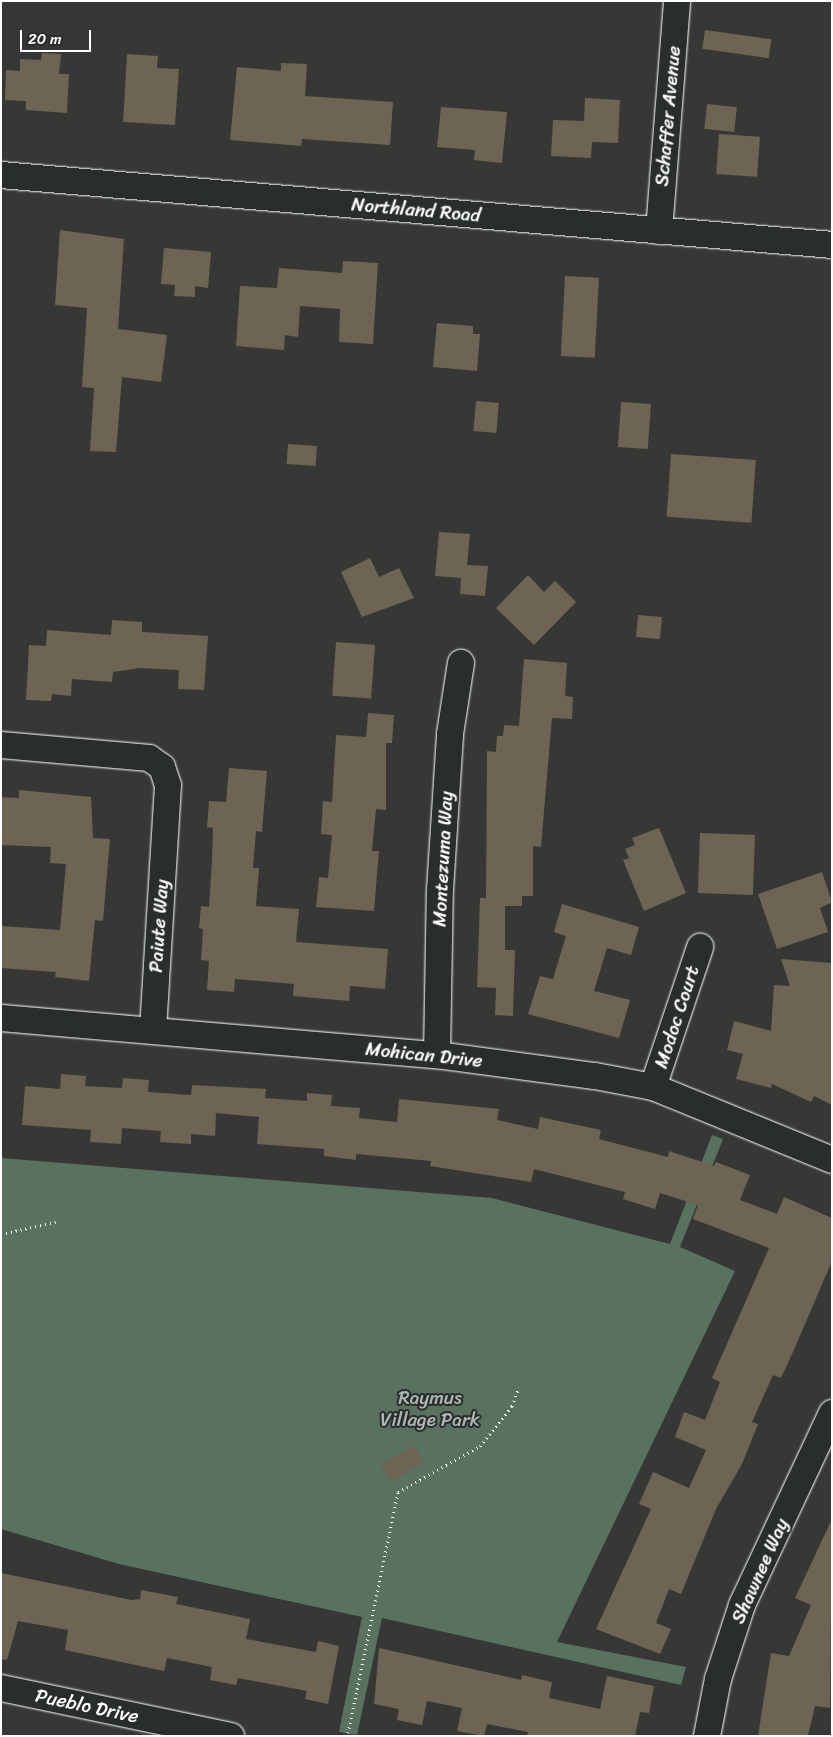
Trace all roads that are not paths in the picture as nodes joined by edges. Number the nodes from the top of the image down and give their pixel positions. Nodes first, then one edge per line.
1 (678, 1) edge
2 (1, 175) edge
3 (659, 231) junction
4 (832, 245) edge
5 (461, 663) dead end
6 (1, 745) edge
7 (700, 947) dead end
8 (1, 1018) edge
9 (153, 1030) junction
10 (437, 1055) junction
11 (653, 1087) junction
12 (832, 1160) edge
13 (832, 1413) edge
14 (1, 1688) edge
15 (230, 1736) edge
16 (707, 1736) edge

1 - 3 street, Schaffer Avenue
2 - 3 street, Northland Road
3 - 4 street, Northland Road
5 - 10 street, Montezuma Way
6 - 9 street, Paiute Way
7 - 11 street, Modoc Court
8 - 9 street, Mohican Drive
9 - 10 street, Mohican Drive
10 - 11 street, Mohican Drive
11 - 12 street, Mohican Drive
13 - 16 street, Shawnee Way
14 - 15 street, Pueblo Drive

